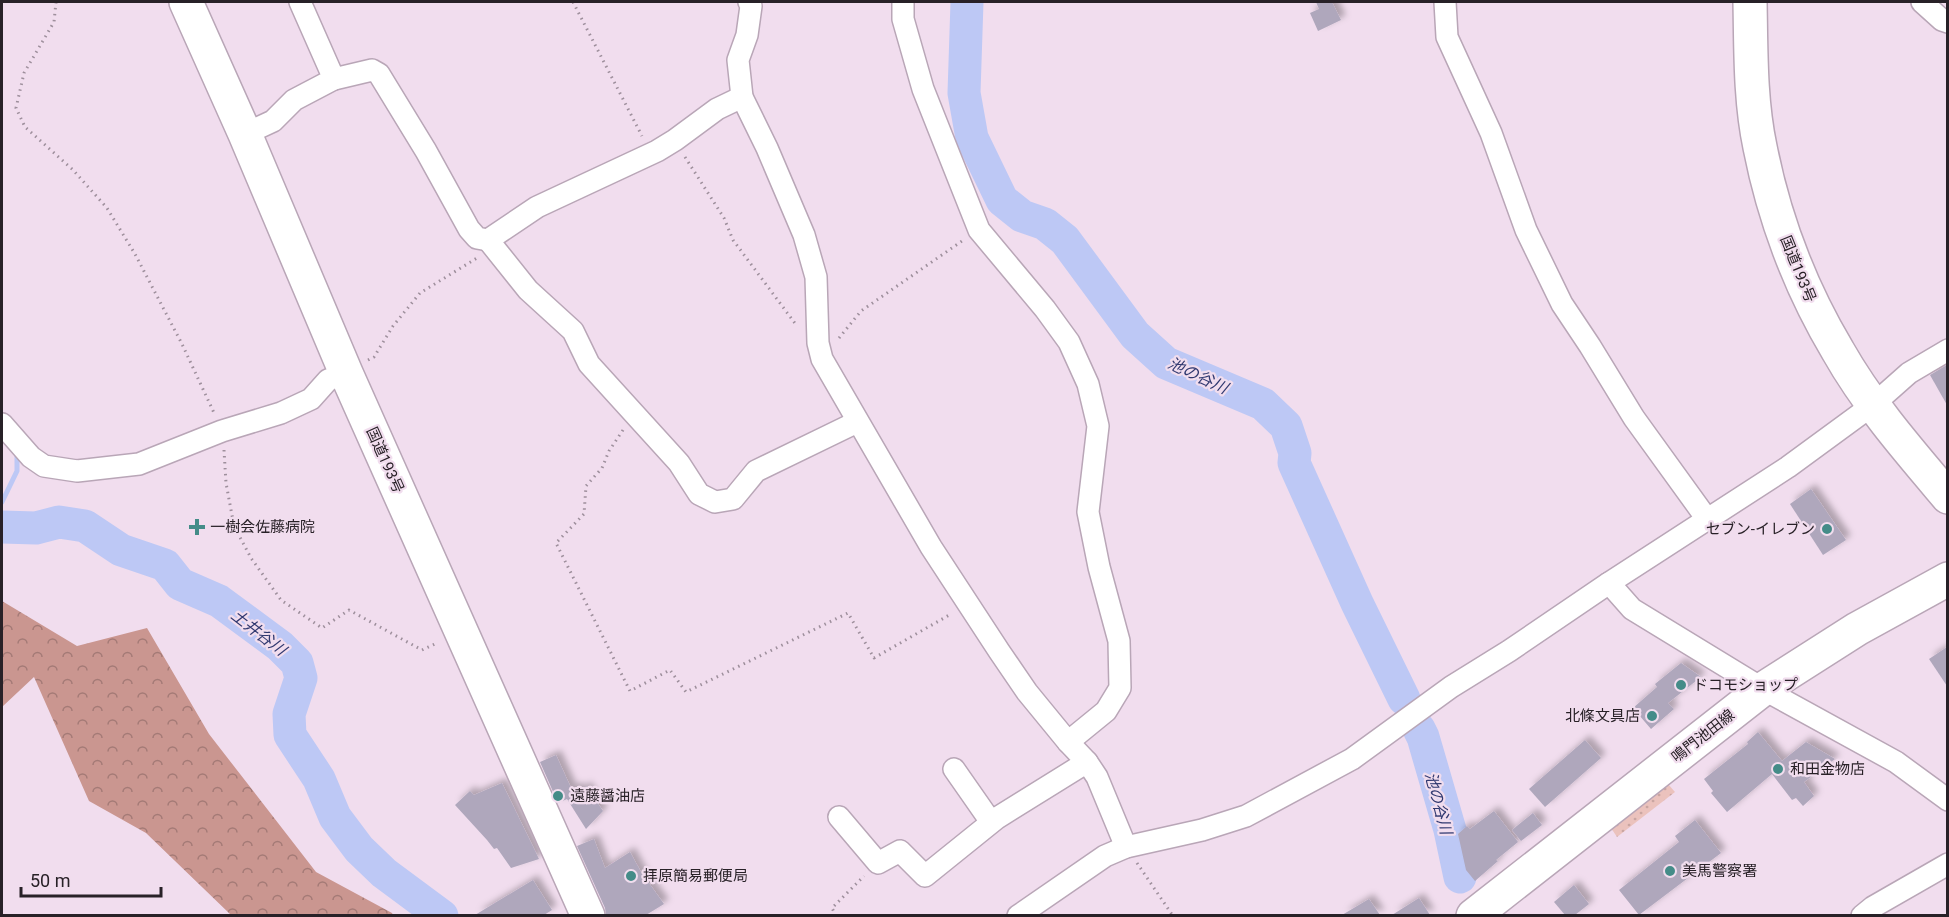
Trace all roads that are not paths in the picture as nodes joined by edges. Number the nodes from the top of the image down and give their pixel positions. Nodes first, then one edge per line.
1 (186, 2) edge
2 (300, 2) edge
3 (748, 2) edge
4 (903, 2) edge
5 (1445, 2) edge
6 (1750, 2) edge
7 (1922, 2) edge
8 (1947, 22) edge
9 (334, 79) junction
10 (742, 97) junction
11 (245, 134) junction
12 (491, 244) junction
13 (1947, 350) edge
14 (346, 371) junction
15 (1874, 404) junction
16 (857, 422) junction
17 (4, 428) edge
18 (1947, 497) edge
19 (1707, 519) junction
20 (1947, 579) edge
21 (1609, 583) junction
22 (1763, 689) junction
23 (1068, 742) junction
24 (1087, 762) junction
25 (954, 769) dead end
26 (1947, 800) edge
27 (839, 818) dead end
28 (991, 822) junction
29 (1126, 847) junction
30 (1947, 864) edge
31 (588, 915) edge
32 (1017, 915) edge
33 (1473, 915) edge
34 (1862, 915) edge

1 - 11 main road, 国道193号
2 - 9 street
3 - 10 street
4 - 23 street
5 - 19 street
6 - 15 main road, 国道193号
7 - 8 street
9 - 11 street
9 - 12 street
10 - 12 street
10 - 16 street
11 - 14 main road, 国道193号
12 - 16 street
13 - 15 street
14 - 17 street
14 - 31 main road, 国道193号
15 - 18 main road, 国道193号
15 - 19 street
16 - 23 street
19 - 21 street
20 - 22 main road, 鳴門池田線
21 - 22 street
21 - 29 street
22 - 26 street
22 - 33 main road, 鳴門池田線
23 - 24 street
24 - 28 street
24 - 29 street
25 - 28 street
27 - 28 street
29 - 32 street
30 - 34 street

